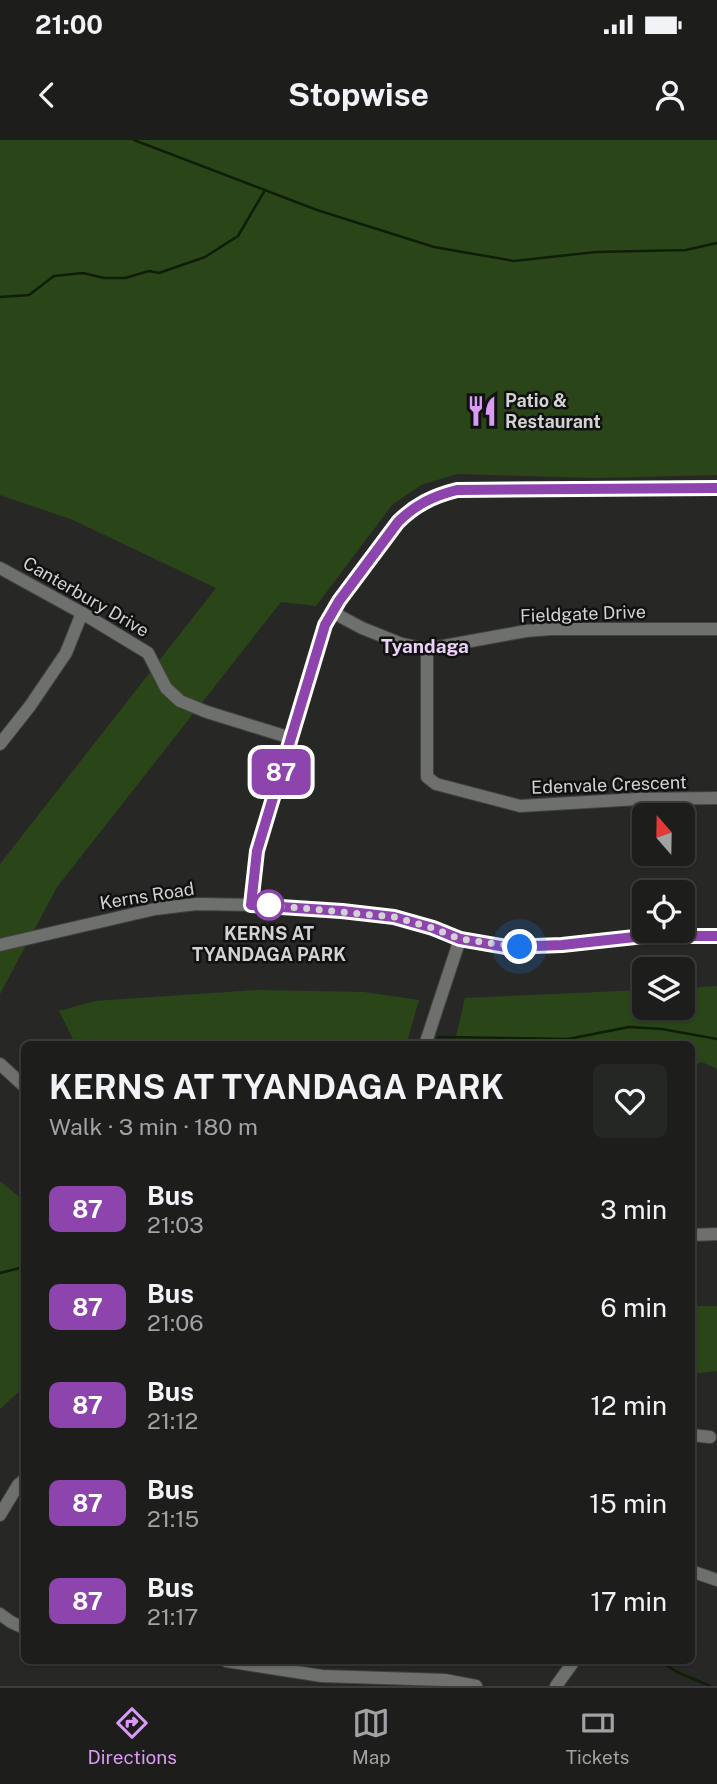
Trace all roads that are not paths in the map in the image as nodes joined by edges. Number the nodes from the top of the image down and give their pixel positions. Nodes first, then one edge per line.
1 (717, 488) edge
2 (0, 568) edge
3 (332, 612) junction
4 (82, 613) junction
5 (717, 629) edge
6 (427, 649) junction
7 (291, 738) junction
8 (0, 744) edge
9 (717, 798) edge
10 (251, 905) junction
11 (717, 936) edge
12 (460, 939) junction
13 (0, 945) edge
14 (426, 1041) edge
15 (0, 1064) edge
16 (21, 1083) edge
17 (695, 1234) edge
18 (717, 1234) edge
19 (695, 1435) edge
20 (710, 1437) dead end
21 (21, 1482) edge
22 (0, 1515) edge
23 (695, 1572) edge
24 (717, 1580) edge
25 (0, 1614) edge
26 (21, 1627) edge
27 (245, 1664) edge
28 (572, 1664) edge
29 (476, 1686) edge
30 (556, 1686) edge

1 - 3 street
2 - 4 street, Canterbury Drive
3 - 6 street, Fieldgate Drive
3 - 7 street
4 - 7 street, Canterbury Drive
4 - 8 street
5 - 6 street, Fieldgate Drive
6 - 9 street, Edenvale Crescent
7 - 10 street
10 - 12 street, Kerns Road
10 - 13 street, Kerns Road
11 - 12 street, Kerns Road
12 - 14 street
15 - 16 street
17 - 18 street
19 - 20 street
21 - 22 street
23 - 24 street
25 - 26 street
27 - 29 street
28 - 30 street

